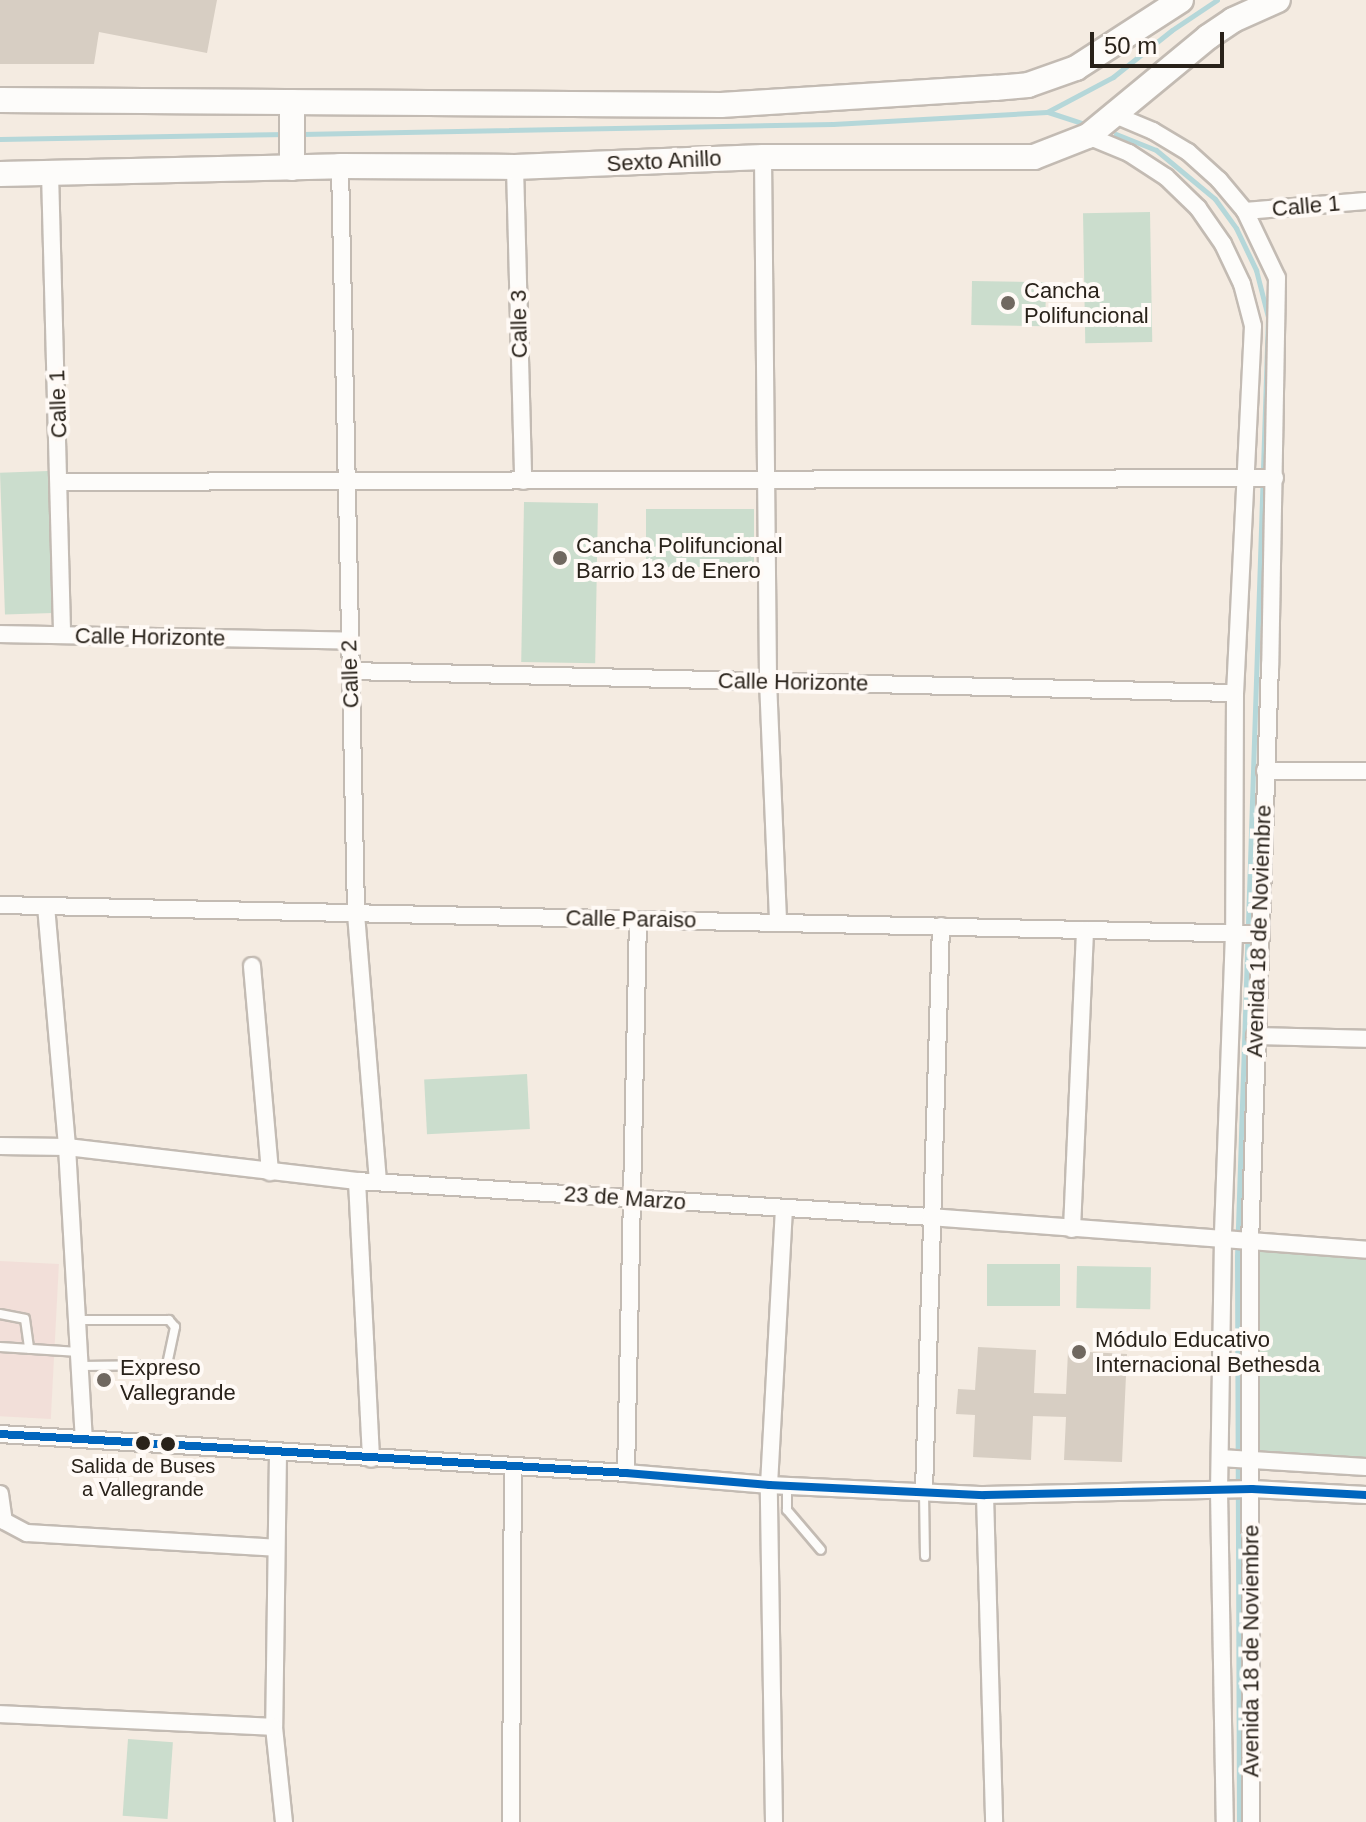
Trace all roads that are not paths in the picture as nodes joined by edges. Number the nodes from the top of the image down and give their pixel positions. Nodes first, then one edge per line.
1 (1181, 0) edge
2 (1278, 0) edge
3 (0, 100) edge
4 (292, 110) junction
5 (1115, 115) junction
6 (1088, 136) junction
7 (292, 157) junction
8 (763, 157) junction
9 (340, 166) junction
10 (515, 167) junction
11 (50, 172) junction
12 (0, 174) edge
13 (1366, 201) edge
14 (1245, 211) junction
15 (764, 479) junction
16 (1259, 479) junction
17 (523, 481) junction
18 (61, 482) junction
19 (347, 482) junction
20 (0, 634) edge
21 (62, 635) junction
22 (349, 641) junction
23 (351, 671) junction
24 (768, 681) junction
25 (1235, 693) junction
26 (1265, 771) junction
27 (1366, 771) edge
28 (0, 905) edge
29 (46, 906) junction
30 (356, 914) junction
31 (638, 920) junction
32 (778, 922) junction
33 (941, 926) junction
34 (1085, 930) junction
35 (1248, 933) junction
36 (252, 966) dead end
37 (1255, 1036) junction
38 (1366, 1039) edge
39 (0, 1146) edge
40 (67, 1147) junction
41 (270, 1172) junction
42 (357, 1181) junction
43 (378, 1181) junction
44 (632, 1198) junction
45 (784, 1209) junction
46 (931, 1217) junction
47 (1072, 1229) junction
48 (1237, 1242) junction
49 (1366, 1250) edge
50 (0, 1314) edge
51 (77, 1320) junction
52 (0, 1347) edge
53 (29, 1349) junction
54 (79, 1359) junction
55 (0, 1434) edge
56 (84, 1439) junction
57 (278, 1453) junction
58 (1223, 1458) junction
59 (371, 1459) junction
60 (1249, 1461) junction
61 (513, 1467) junction
62 (1366, 1467) edge
63 (626, 1473) junction
64 (769, 1485) junction
65 (787, 1486) junction
66 (1250, 1488) junction
67 (924, 1491) junction
68 (1223, 1491) junction
69 (0, 1494) edge
70 (985, 1495) junction
71 (1366, 1495) edge
72 (276, 1548) junction
73 (821, 1550) dead end
74 (925, 1556) dead end
75 (0, 1714) edge
76 (274, 1727) junction
77 (284, 1822) edge
78 (511, 1822) edge
79 (774, 1822) edge
80 (994, 1822) edge
81 (1225, 1822) edge
82 (1251, 1822) edge

1 - 4 main road
2 - 5 main road, Sexto Anillo
3 - 4 main road
4 - 7 main road
5 - 6 main road, Sexto Anillo
5 - 14 street, Avenida 18 de Noviembre
6 - 8 main road, Sexto Anillo
6 - 16 street, Avenida 18 de Noviembre
7 - 9 main road, Sexto Anillo
7 - 11 main road, Sexto Anillo
8 - 10 main road, Sexto Anillo
8 - 15 street
9 - 10 main road, Sexto Anillo
9 - 19 street, Calle 2
10 - 17 street, Calle 3
11 - 12 main road, Sexto Anillo
11 - 18 street, Calle 1
13 - 14 street, Calle 1
14 - 16 street, Avenida 18 de Noviembre
15 - 16 street
15 - 17 street
15 - 24 street
16 - 25 street, Avenida 18 de Noviembre
16 - 26 street, Avenida 18 de Noviembre
17 - 19 street
18 - 19 street
18 - 21 street, Calle 1
19 - 22 street, Calle 2
20 - 21 street, Calle Horizonte
21 - 22 street, Calle Horizonte
22 - 23 street, Calle 2
23 - 24 street, Calle Horizonte
23 - 30 street, Calle 2
24 - 25 street, Calle Horizonte
24 - 32 street
25 - 35 street, Avenida 18 de Noviembre
26 - 27 street
26 - 35 street, Avenida 18 de Noviembre
28 - 29 street, Calle Paraiso
29 - 30 street, Calle Paraiso
29 - 40 street
30 - 31 street, Calle Paraiso
30 - 43 street, Calle 2
31 - 32 street, Calle Paraiso
31 - 44 street
32 - 33 street, Calle Paraiso
33 - 34 street, Calle Paraiso
33 - 46 street
34 - 35 street, Calle Paraiso
34 - 47 street
35 - 37 street, Avenida 18 de Noviembre
35 - 48 street, Avenida 18 de Noviembre
36 - 41 street
37 - 38 street
37 - 48 street, Avenida 18 de Noviembre
39 - 40 street, 23 de Marzo
40 - 41 street, 23 de Marzo
40 - 51 street
41 - 42 street, 23 de Marzo
42 - 43 street, 23 de Marzo
42 - 59 street
43 - 44 street, 23 de Marzo
44 - 45 street, 23 de Marzo
44 - 63 street
45 - 46 street, 23 de Marzo
45 - 64 street
46 - 47 street, 23 de Marzo
46 - 67 street
47 - 48 street, 23 de Marzo
48 - 49 street, 23 de Marzo
48 - 58 street, Avenida 18 de Noviembre
48 - 60 street, Avenida 18 de Noviembre
50 - 53 lane
51 - 54 street
51 - 54 lane
52 - 53 lane
53 - 54 lane
54 - 56 street
55 - 56 street
56 - 57 street
57 - 59 street
57 - 72 street
58 - 60 street
58 - 68 street, Avenida 18 de Noviembre
59 - 61 street
60 - 62 street
60 - 66 street, Avenida 18 de Noviembre
61 - 63 street
61 - 78 street
63 - 64 street
64 - 65 street
64 - 79 street
65 - 67 street
65 - 73 lane
66 - 68 street
66 - 71 street
66 - 82 street, Avenida 18 de Noviembre
67 - 70 street
67 - 74 lane
68 - 70 street
68 - 81 street, Avenida 18 de Noviembre
69 - 72 street
70 - 80 street
72 - 76 street
75 - 76 street
76 - 77 street

